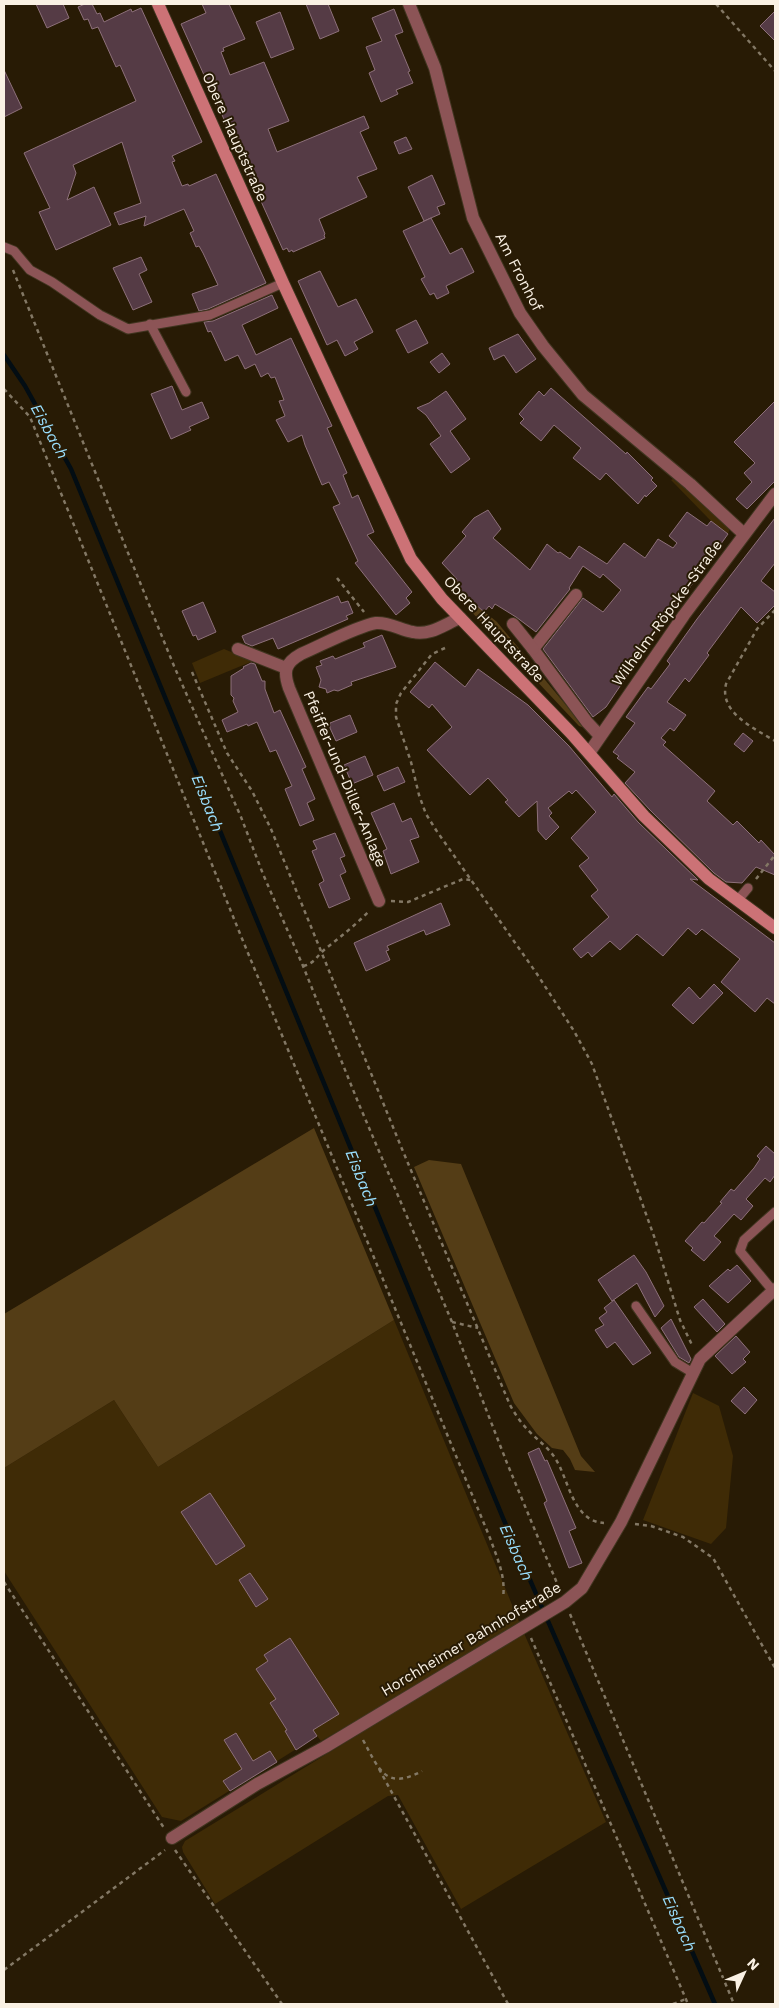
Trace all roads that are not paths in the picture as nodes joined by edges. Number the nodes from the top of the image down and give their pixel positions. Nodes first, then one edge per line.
1 (158, 4) edge
2 (409, 4) edge
3 (4, 246) edge
4 (283, 283) junction
5 (150, 324) junction
6 (186, 392) dead end
7 (775, 494) edge
8 (744, 534) junction
9 (576, 595) dead end
10 (460, 618) junction
11 (513, 624) dead end
12 (238, 649) dead end
13 (533, 649) junction
14 (286, 668) junction
15 (600, 736) junction
16 (589, 753) junction
17 (748, 888) road end
18 (379, 901) road end
19 (737, 901) junction
20 (775, 928) edge
21 (775, 1212) edge
22 (774, 1290) edge
23 (636, 1306) dead end
24 (693, 1373) junction
25 (172, 1838) road end

1 - 4 main road, Obere Hauptstraße
2 - 8 street, Am Fronhof
3 - 5 lane
4 - 5 lane
4 - 10 main road, Obere Hauptstraße
5 - 6 lane
7 - 8 street, Wilhelm-Röpcke-Straße
8 - 15 street, Wilhelm-Röpcke-Straße
9 - 13 street, Obere Hauptstraße
10 - 14 street
10 - 16 main road, Obere Hauptstraße
11 - 13 street, Obere Hauptstraße
12 - 14 street
13 - 15 street, Obere Hauptstraße
14 - 18 street, Pfeiffer-und-Diller-Anlage
15 - 16 street, Wilhelm-Röpcke-Straße
16 - 19 main road, Obere Hauptstraße
17 - 19 lane
19 - 20 main road, Obere Hauptstraße
21 - 22 lane, Horchheimer Bahnhofstraße
22 - 24 street, Horchheimer Bahnhofstraße
23 - 24 lane
24 - 25 street, Horchheimer Bahnhofstraße

